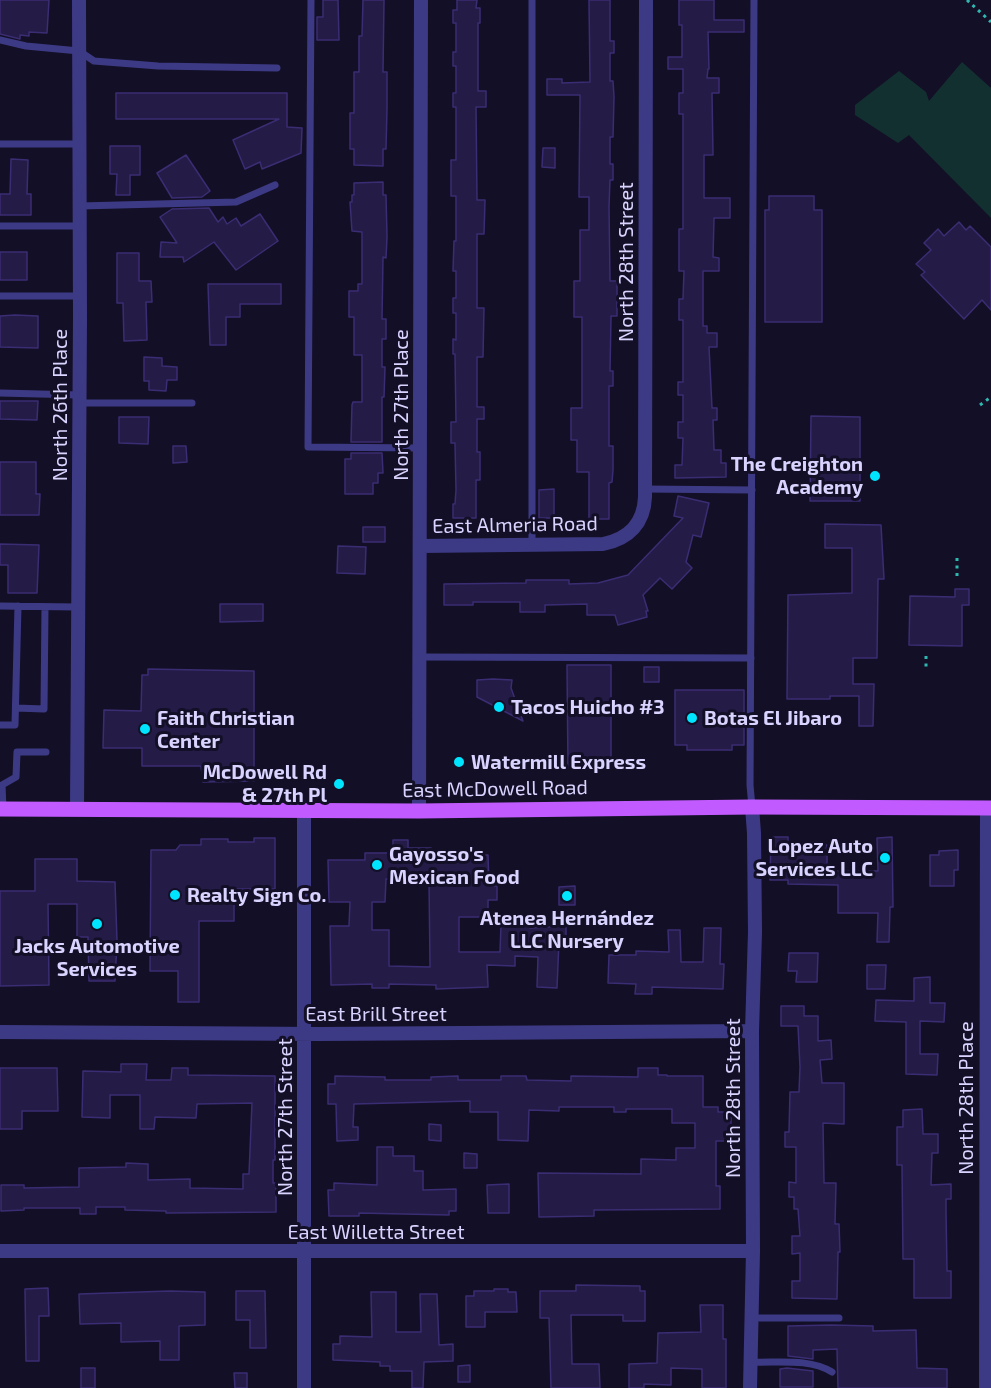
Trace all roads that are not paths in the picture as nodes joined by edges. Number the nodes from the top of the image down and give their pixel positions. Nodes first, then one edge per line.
1 (79, 0) edge
2 (311, 0) edge
3 (421, 0) edge
4 (532, 0) edge
5 (646, 0) edge
6 (754, 0) edge
7 (0, 40) edge
8 (79, 51) junction
9 (277, 68) dead end
10 (0, 144) edge
11 (80, 144) junction
12 (275, 185) dead end
13 (80, 206) junction
14 (0, 226) edge
15 (80, 226) junction
16 (0, 296) edge
17 (80, 296) junction
18 (0, 393) edge
19 (79, 399) junction
20 (192, 403) dead end
21 (420, 448) junction
22 (645, 489) junction
23 (752, 490) junction
24 (639, 523) joint
25 (532, 545) junction
26 (420, 546) junction
27 (0, 606) edge
28 (18, 606) junction
29 (45, 607) junction
30 (77, 607) junction
31 (420, 657) junction
32 (751, 658) junction
33 (16, 708) junction
34 (0, 725) edge
35 (46, 752) dead end
36 (752, 807) junction
37 (989, 808) edge
38 (1, 809) edge
39 (77, 809) junction
40 (304, 810) junction
41 (419, 811) junction
42 (752, 1031) junction
43 (0, 1032) edge
44 (305, 1034) junction
45 (988, 1056) edge
46 (0, 1251) edge
47 (753, 1251) junction
48 (304, 1252) junction
49 (752, 1318) junction
50 (839, 1318) dead end
51 (751, 1362) junction
52 (832, 1372) dead end
53 (988, 1387) edge
54 (304, 1388) edge
55 (750, 1388) edge

1 - 8 street, North 26th Place
2 - 21 lane
3 - 21 street, North 27th Place
4 - 25 lane
5 - 22 street, North 28th Street
6 - 23 lane
7 - 8 lane
8 - 9 lane
8 - 11 street, North 26th Place
10 - 11 lane
11 - 13 street, North 26th Place
12 - 13 lane
13 - 15 street, North 26th Place
14 - 15 lane
15 - 17 street, North 26th Place
16 - 17 lane
17 - 19 street, North 26th Place
18 - 19 lane
19 - 20 lane
19 - 30 street, North 26th Place
21 - 26 street, North 27th Place
22 - 23 lane
22 - 24 street, North 28th Street
23 - 32 lane
24 - 25 street, East Almeria Road
25 - 26 street, East Almeria Road
26 - 31 street, North 27th Place
27 - 28 lane
28 - 29 lane
28 - 33 lane
29 - 30 lane
29 - 33 lane
30 - 39 street, North 26th Place
31 - 32 lane
31 - 41 street, North 27th Place
32 - 36 lane
33 - 34 lane
35 - 38 lane
36 - 37 main road, East McDowell Road
36 - 41 main road, East McDowell Road
36 - 42 street, North 28th Street
37 - 45 street, North 28th Place
38 - 39 main road, East McDowell Road
39 - 40 main road, East McDowell Road
40 - 41 main road, East McDowell Road
40 - 44 street, North 27th Street
42 - 44 street, East Brill Street
42 - 47 street, North 28th Street
43 - 44 street, East Brill Street
44 - 48 street, North 27th Street
45 - 53 street, North 28th Place
46 - 48 street, East Willetta Street
47 - 48 street, East Willetta Street
47 - 49 street, North 28th Street
48 - 54 street, North 27th Street
49 - 50 lane
49 - 51 street, North 28th Street
51 - 52 lane
51 - 55 street, North 28th Street

